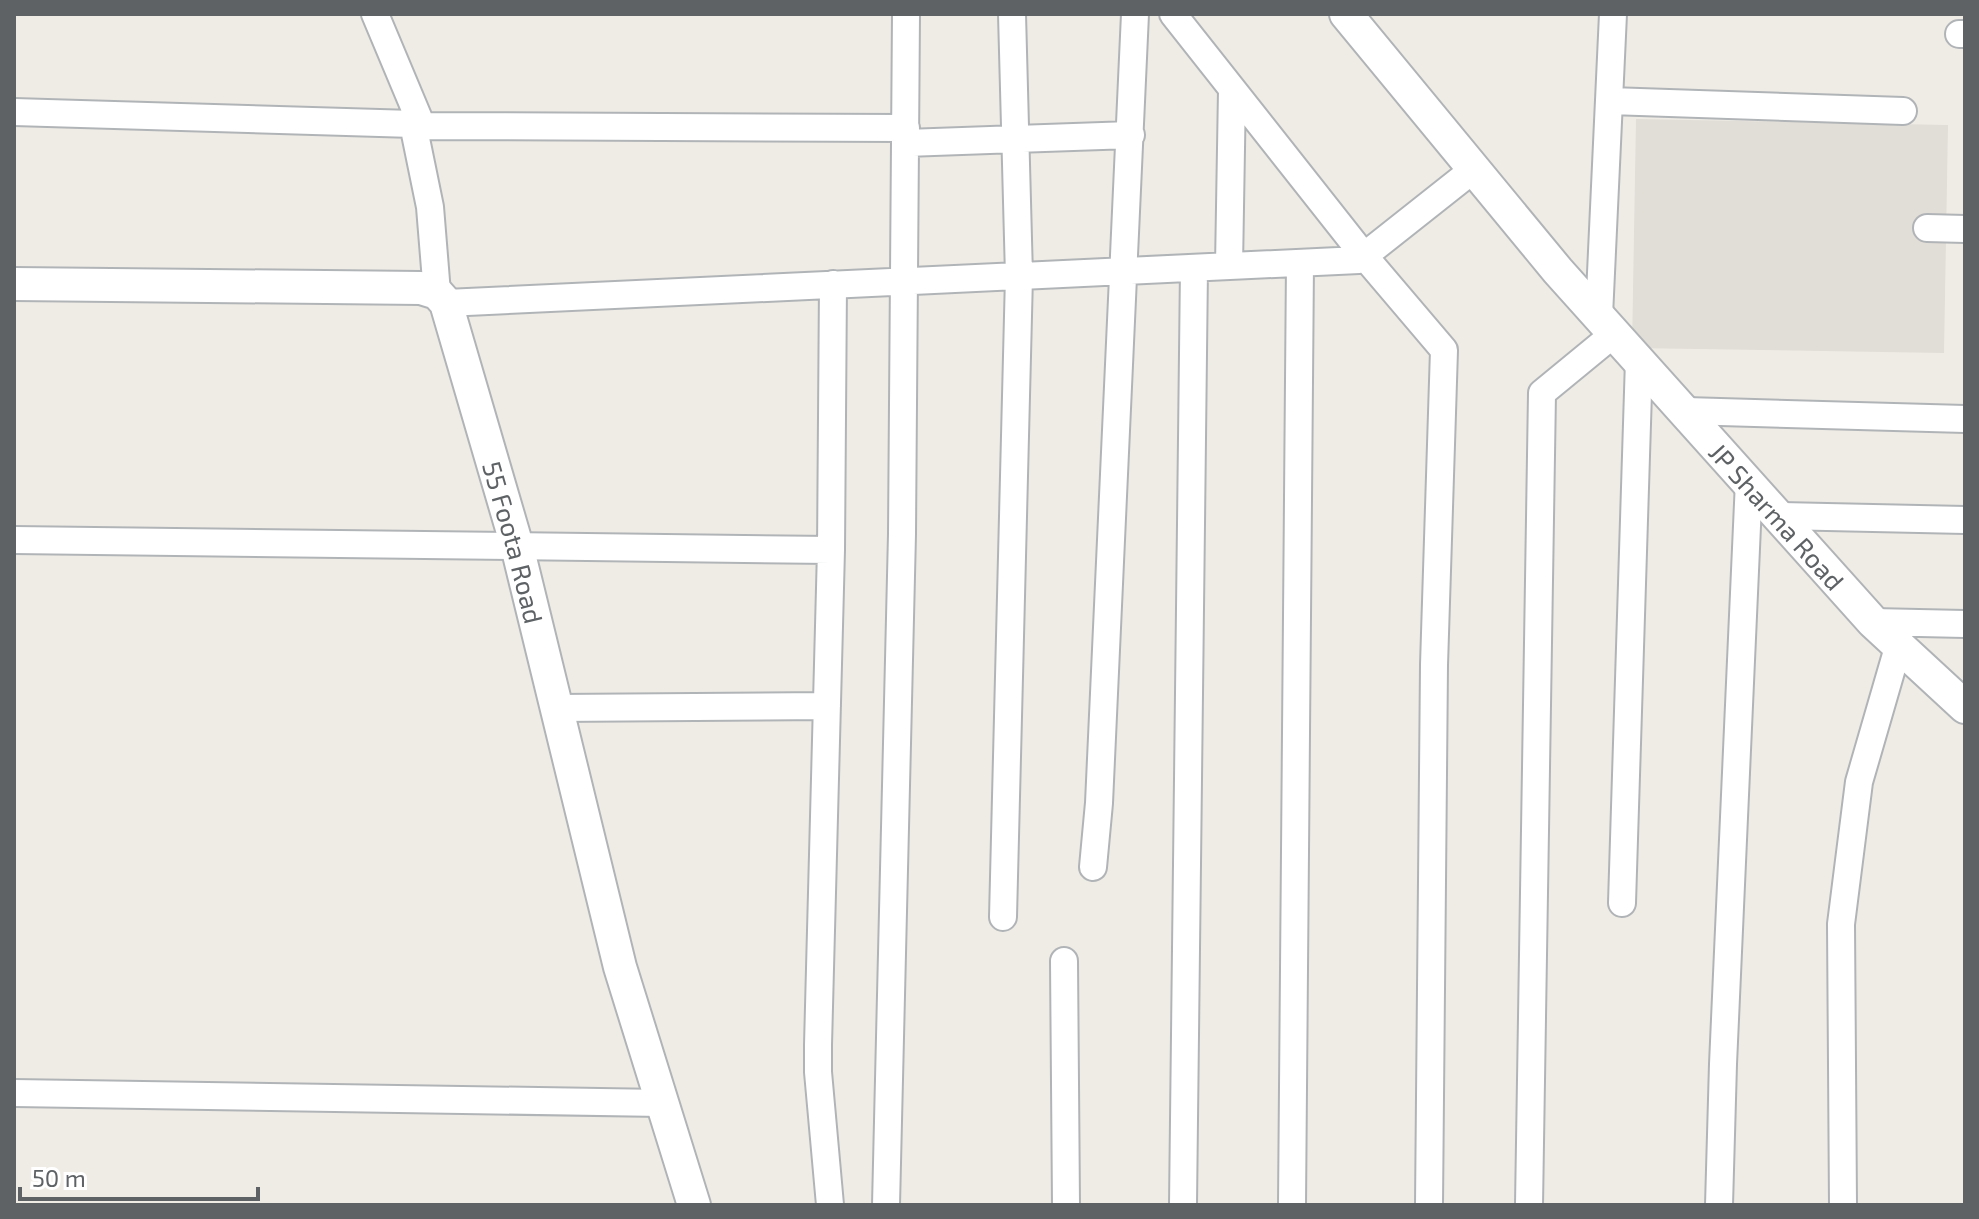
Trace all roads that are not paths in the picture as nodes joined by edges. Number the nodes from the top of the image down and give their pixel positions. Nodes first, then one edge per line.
1 (375, 14) edge
2 (906, 14) edge
3 (1012, 14) edge
4 (1135, 14) edge
5 (1173, 14) edge
6 (1346, 14) edge
7 (1613, 14) edge
8 (1232, 90) junction
9 (1610, 101) junction
10 (1903, 111) dead end
11 (14, 112) edge
12 (418, 125) junction
13 (1131, 135) junction
14 (906, 136) junction
15 (1015, 139) junction
16 (1474, 169) junction
17 (1927, 228) dead end
18 (1965, 229) edge
19 (1365, 257) junction
20 (1300, 263) junction
21 (1229, 266) junction
22 (1194, 268) junction
23 (1125, 271) junction
24 (1019, 276) junction
25 (905, 280) junction
26 (14, 284) edge
27 (833, 284) junction
28 (441, 298) junction
29 (1607, 324) junction
30 (1639, 360) junction
31 (1686, 411) junction
32 (1965, 419) edge
33 (1749, 481) junction
34 (1781, 516) junction
35 (1965, 520) edge
36 (14, 540) edge
37 (517, 546) junction
38 (831, 550) junction
39 (1873, 622) junction
40 (1965, 624) edge
41 (1899, 644) junction
42 (827, 706) junction
43 (1965, 707) edge
44 (556, 708) junction
45 (1093, 867) dead end
46 (1622, 903) dead end
47 (1003, 917) dead end
48 (1064, 961) dead end
49 (14, 1093) edge
50 (662, 1103) junction
51 (694, 1205) edge
52 (830, 1205) edge
53 (886, 1205) edge
54 (1066, 1205) edge
55 (1183, 1205) edge
56 (1292, 1205) edge
57 (1429, 1205) edge
58 (1529, 1205) edge
59 (1719, 1205) edge
60 (1843, 1205) edge

1 - 12 street
2 - 14 street
3 - 15 street
4 - 13 street
5 - 8 street
6 - 16 street, JP Sharma Road
7 - 9 street
8 - 19 street
8 - 21 street
9 - 10 street
9 - 29 street
11 - 12 street
12 - 14 street
12 - 28 street
13 - 15 street
13 - 23 street
14 - 15 street
14 - 25 street
15 - 24 street
16 - 19 street
16 - 29 street, JP Sharma Road
17 - 18 street
19 - 20 street
19 - 57 street
20 - 21 street
20 - 56 street
21 - 22 street
22 - 23 street
22 - 55 street
23 - 24 street
23 - 45 street
24 - 25 street
24 - 47 street
25 - 27 street
25 - 53 street
26 - 28 street
27 - 28 street
27 - 38 street
28 - 37 street, 55 Foota Road
29 - 30 street, JP Sharma Road
29 - 58 street
30 - 31 street, JP Sharma Road
30 - 46 street
31 - 32 street
31 - 33 street, JP Sharma Road
33 - 34 street, JP Sharma Road
33 - 59 street
34 - 35 street
34 - 39 street, JP Sharma Road
36 - 37 street
37 - 38 street
37 - 44 street, 55 Foota Road
38 - 42 street
39 - 40 street
39 - 41 street, JP Sharma Road
41 - 43 street, JP Sharma Road
41 - 60 street
42 - 44 street
42 - 52 street
44 - 50 street, 55 Foota Road
48 - 54 street
49 - 50 street
50 - 51 street, 55 Foota Road

